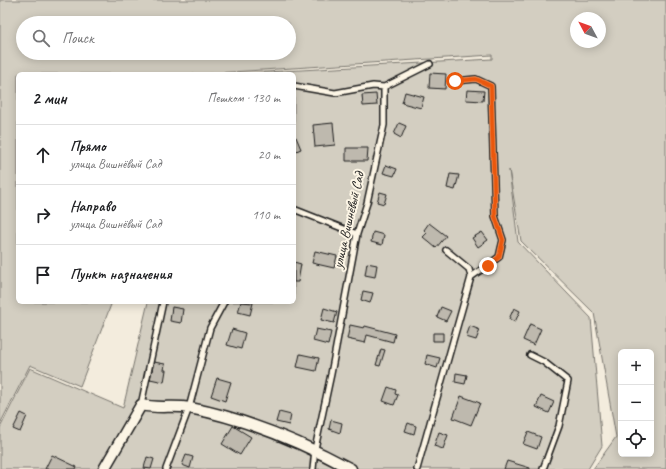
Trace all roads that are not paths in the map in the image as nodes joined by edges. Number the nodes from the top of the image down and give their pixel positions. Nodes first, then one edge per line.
1 (430, 64) dead end
2 (455, 81) dead end
3 (296, 86) edge
4 (384, 87) junction
5 (296, 210) dead end
6 (357, 234) junction
7 (446, 250) dead end
8 (471, 277) junction
9 (163, 304) edge
10 (223, 304) edge
11 (530, 355) dead end
12 (141, 405) junction
13 (189, 408) junction
14 (315, 449) junction
15 (104, 469) edge
16 (166, 469) edge
17 (314, 469) edge
18 (351, 469) edge
19 (417, 469) edge
20 (543, 469) edge

1 - 4 lane
2 - 8 lane
3 - 4 lane
4 - 6 lane, улица Вишнёвый Сад
5 - 6 lane
6 - 14 lane, улица Вишнёвый Сад
7 - 8 lane
8 - 19 lane
9 - 12 lane
10 - 13 lane
11 - 20 lane
12 - 13 street
12 - 15 street
13 - 14 street
13 - 16 lane
14 - 17 lane, улица Вишнёвый Сад
14 - 18 street

